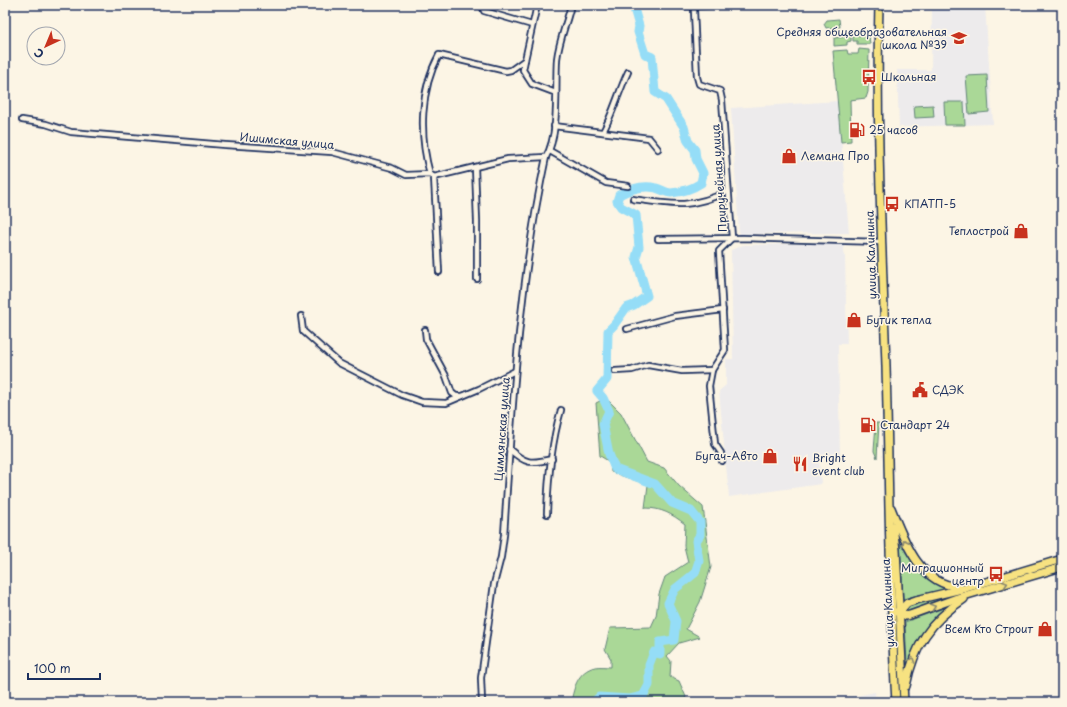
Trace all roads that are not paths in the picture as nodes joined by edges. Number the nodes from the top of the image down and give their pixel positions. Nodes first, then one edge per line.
1 (482, 5) edge
2 (537, 5) edge
3 (571, 5) edge
4 (709, 5) edge
5 (879, 5) edge
6 (660, 6) dead end
7 (695, 6) junction
8 (532, 25) junction
9 (525, 60) junction
10 (628, 72) dead end
11 (556, 93) junction
12 (22, 120) dead end
13 (554, 126) junction
14 (602, 132) junction
15 (658, 149) dead end
16 (550, 151) junction
17 (546, 157) junction
18 (475, 167) junction
19 (432, 175) junction
20 (628, 186) dead end
21 (728, 191) junction
22 (633, 199) dead end
23 (658, 238) dead end
24 (732, 238) junction
25 (881, 242) junction
26 (439, 272) dead end
27 (477, 279) dead end
28 (723, 310) junction
29 (301, 316) dead end
30 (627, 329) dead end
31 (425, 330) dead end
32 (712, 370) junction
33 (515, 371) junction
34 (615, 371) dead end
35 (464, 396) junction
36 (561, 410) dead end
37 (509, 449) junction
38 (552, 459) junction
39 (722, 462) dead end
40 (889, 504) junction
41 (547, 514) dead end
42 (1062, 559) edge
43 (1062, 567) edge
44 (966, 588) junction
45 (968, 596) junction
46 (900, 611) junction
47 (890, 612) junction
48 (904, 700) edge
49 (482, 702) edge
50 (896, 702) edge

1 - 8 street
2 - 8 street
3 - 11 street
4 - 7 street
5 - 25 main road, улица Калинина
6 - 7 street
7 - 21 street, Приручейная улица
8 - 9 street
9 - 11 street
9 - 19 street
10 - 14 street
11 - 13 street
12 - 19 street, Ишимская улица
13 - 14 street
13 - 16 street
14 - 15 street
16 - 17 street
16 - 20 street
17 - 18 street, Ишимская улица
17 - 33 street, Цимлянская улица
18 - 19 street, Ишимская улица
18 - 27 street
19 - 26 street
21 - 22 street
21 - 24 street, Приручейная улица
23 - 24 street
24 - 25 street
24 - 28 street, Приручейная улица
25 - 40 main road, улица Калинина
28 - 30 street
28 - 32 street, Приручейная улица
29 - 35 street
31 - 35 street
32 - 34 street
32 - 39 street, Приручейная улица
33 - 35 street
33 - 37 street, Цимлянская улица
36 - 38 street
37 - 38 street
37 - 49 street, Цимлянская улица
38 - 41 street
44 -> 40 main road
40 - 46 main road, улица Калинина
40 - 47 main road, улица Калинина
42 - 44 main road
45 -> 43 main road
44 - 46 main road
46 -> 45 main road
48 -> 45 main road
46 - 47 main road
46 - 48 main road, улица Калинина
47 - 50 main road, улица Калинина

